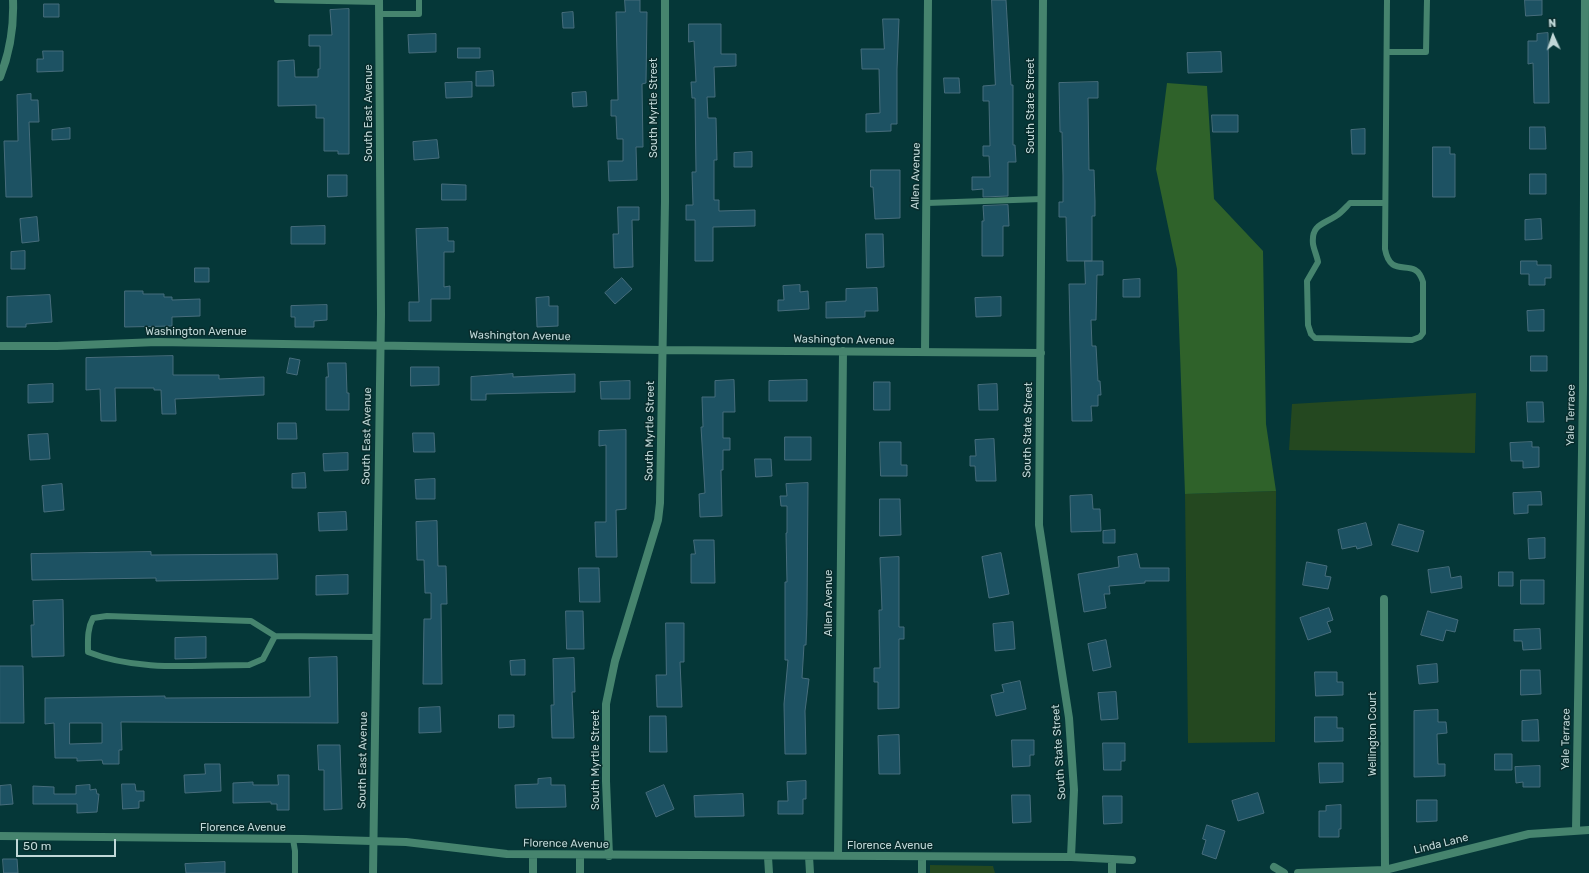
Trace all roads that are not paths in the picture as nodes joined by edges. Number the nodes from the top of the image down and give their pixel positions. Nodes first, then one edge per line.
1 (13, 0) edge
2 (277, 0) edge
3 (419, 0) edge
4 (665, 0) edge
5 (928, 0) edge
6 (1043, 0) edge
7 (1387, 0) edge
8 (1427, 0) edge
9 (1585, 0) edge
10 (379, 1) edge
11 (380, 14) junction
12 (1387, 52) junction
13 (2, 68) edge
14 (0, 77) edge
15 (1042, 199) junction
16 (927, 203) junction
17 (1385, 203) junction
18 (380, 345) junction
19 (0, 346) edge
20 (662, 350) junction
21 (843, 351) junction
22 (925, 352) junction
23 (1041, 353) junction
24 (1384, 598) dead end
25 (274, 636) junction
26 (376, 637) junction
27 (1576, 830) junction
28 (1589, 830) edge
29 (0, 836) edge
30 (293, 839) junction
31 (373, 842) junction
32 (533, 855) junction
33 (580, 855) junction
34 (609, 856) junction
35 (768, 856) junction
36 (810, 856) junction
37 (838, 856) junction
38 (922, 857) junction
39 (1071, 858) junction
40 (1112, 859) junction
41 (1132, 860) dead end
42 (1274, 867) dead end
43 (1385, 870) junction
44 (295, 873) edge
45 (373, 873) edge
46 (533, 873) edge
47 (580, 873) edge
48 (768, 873) edge
49 (810, 873) edge
50 (922, 873) edge
51 (1112, 873) edge
52 (1284, 873) edge
53 (1298, 873) edge

1 - 13 street
2 - 10 lane
3 - 11 lane
4 - 20 street, South Myrtle Street
5 - 16 street, Allen Avenue
6 - 15 street, South State Street
7 - 12 lane
8 - 12 lane
9 - 27 street, Yale Terrace
10 - 11 street, South East Avenue
11 - 18 street, South East Avenue
12 - 17 lane
13 - 14 street
15 - 16 lane
15 - 23 street, South State Street
16 - 22 street, Allen Avenue
17 - 17 lane
18 - 19 street, Washington Avenue
18 - 20 street, Washington Avenue
18 - 26 street, South East Avenue
20 - 21 street, Washington Avenue
20 - 34 street, South Myrtle Street
21 - 22 street, Washington Avenue
21 - 37 street, Allen Avenue
22 - 23 street, Washington Avenue
23 - 39 street, South State Street
24 - 43 street, Wellington Court
25 - 25 lane
25 - 26 lane
26 - 31 street, South East Avenue
27 - 28 street, Linda Lane
27 - 43 street, Linda Lane
29 - 30 street, Florence Avenue
30 - 31 street, Florence Avenue
30 - 44 lane
31 - 32 street, Florence Avenue
31 - 45 street, South East Avenue
32 - 33 street, Florence Avenue
32 - 46 street
33 - 34 street, Florence Avenue
33 - 47 street
34 - 35 street, Florence Avenue
35 - 36 street, Florence Avenue
35 - 48 street
36 - 37 street, Florence Avenue
36 - 49 street
37 - 38 street, Florence Avenue
38 - 39 street, Florence Avenue
38 - 50 street
39 - 40 street, Florence Avenue
40 - 41 street, Florence Avenue
40 - 51 street
42 - 52 street
43 - 53 street, Linda Lane

